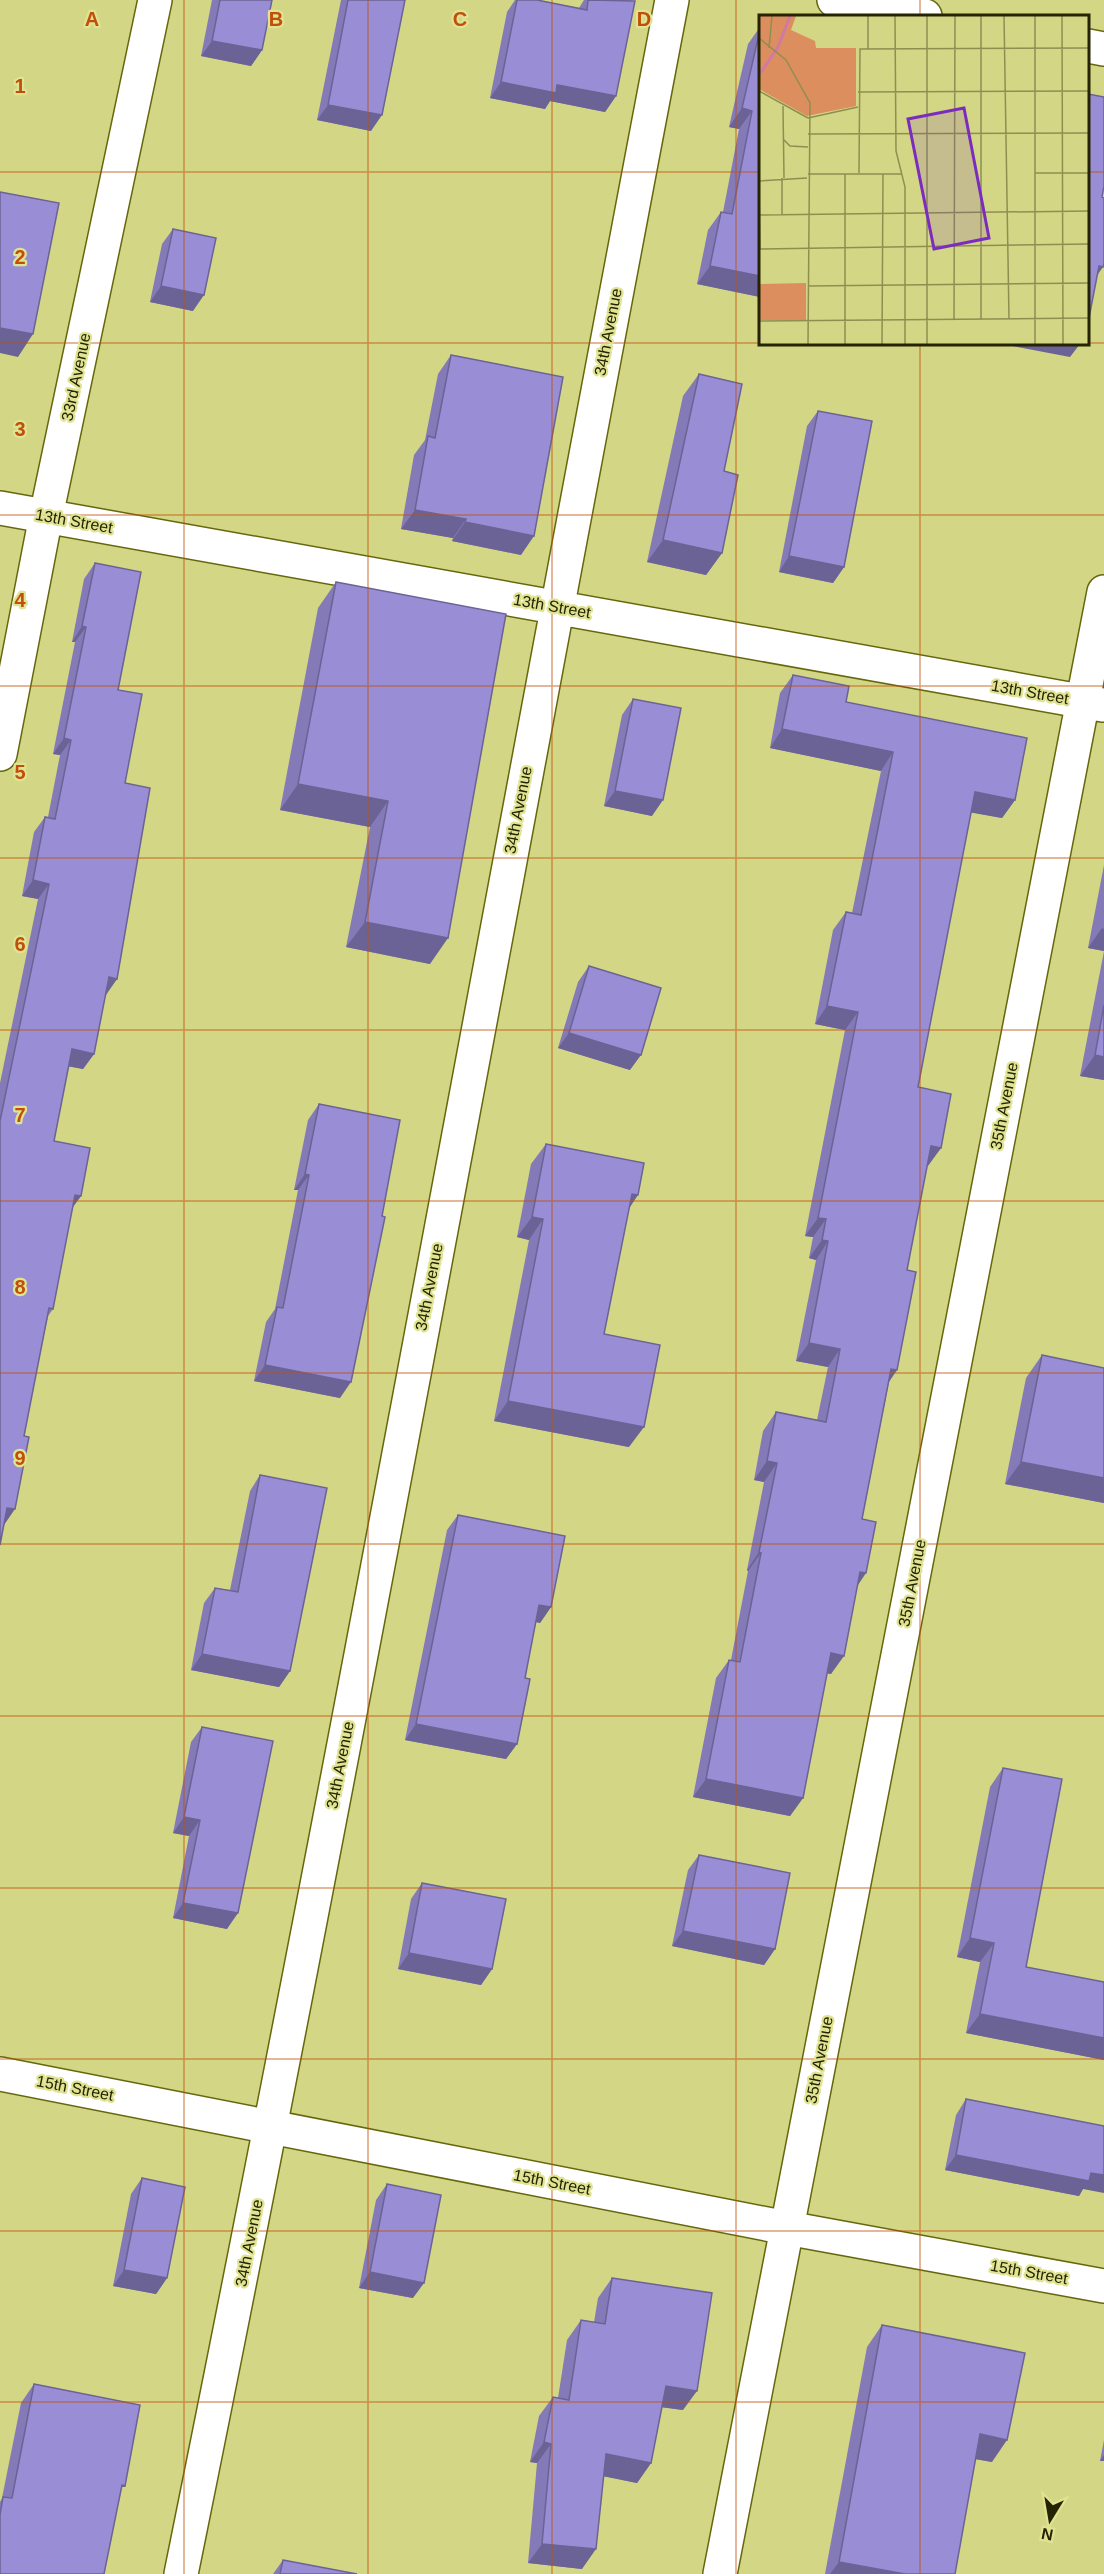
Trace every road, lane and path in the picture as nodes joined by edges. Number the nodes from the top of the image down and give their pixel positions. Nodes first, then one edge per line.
1 (155, 0) edge
2 (672, 0) edge
3 (834, 0) edge
4 (919, 15) edge
5 (1089, 46) edge
6 (1104, 49) edge
7 (0, 507) edge
8 (46, 516) junction
9 (1104, 592) edge
10 (556, 607) junction
11 (1093, 703) edge
12 (0, 754) edge
13 (0, 2074) edge
14 (272, 2126) junction
15 (787, 2228) junction
16 (1104, 2286) edge
17 (181, 2574) edge
18 (720, 2574) edge

1 - 8 street, 33rd Avenue
2 - 10 street, 34th Avenue
3 - 4 street
5 - 6 street
7 - 8 street, 13th Street
8 - 10 street, 13th Street
8 - 12 street, 33rd Avenue
9 - 11 street, 35th Avenue
10 - 11 street, 13th Street
10 - 14 street, 34th Avenue
11 - 15 street, 35th Avenue
13 - 14 street, 15th Street
14 - 15 street, 15th Street
14 - 17 street, 34th Avenue
15 - 16 street, 15th Street
15 - 18 street, 35th Avenue

